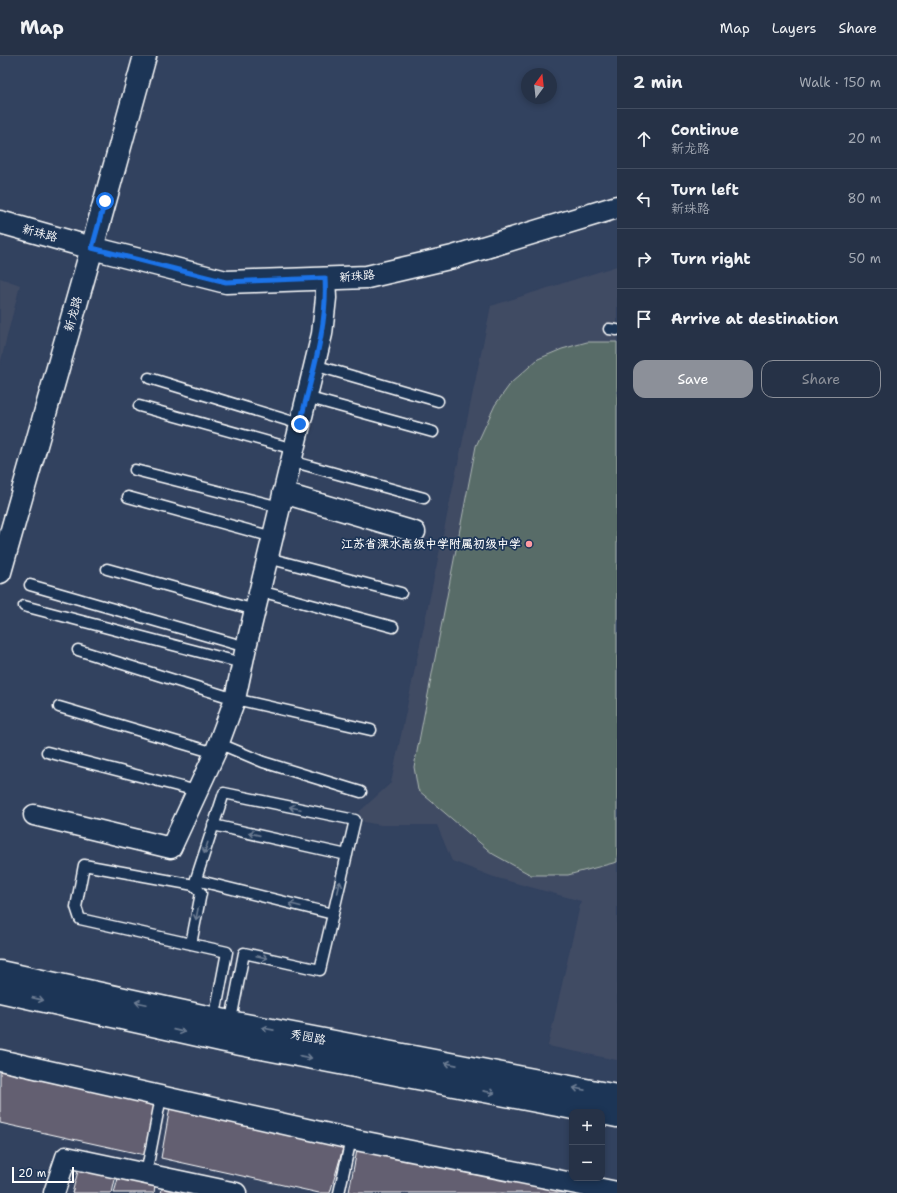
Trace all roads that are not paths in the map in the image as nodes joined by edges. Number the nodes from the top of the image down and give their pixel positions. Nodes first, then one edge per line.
1 (145, 56) edge
2 (617, 206) edge
3 (0, 222) edge
4 (92, 248) junction
5 (325, 278) junction
6 (314, 365) junction
7 (149, 378) dead end
8 (306, 397) junction
9 (438, 401) dead end
10 (139, 406) dead end
11 (300, 424) junction
12 (433, 432) dead end
13 (292, 455) junction
14 (135, 470) dead end
15 (128, 497) dead end
16 (424, 498) dead end
17 (282, 500) junction
18 (415, 532) dead end
19 (273, 537) junction
20 (268, 558) junction
21 (107, 569) dead end
22 (0, 572) edge
23 (30, 585) dead end
24 (401, 593) dead end
25 (257, 601) junction
26 (24, 606) dead end
27 (393, 627) dead end
28 (78, 650) dead end
29 (244, 655) junction
30 (235, 699) junction
31 (59, 707) dead end
32 (371, 730) dead end
33 (216, 748) junction
34 (47, 752) dead end
35 (197, 791) junction
36 (361, 792) dead end
37 (34, 815) dead end
38 (214, 825) junction
39 (347, 855) junction
40 (195, 883) junction
41 (333, 914) junction
42 (191, 944) junction
43 (0, 972) edge
44 (0, 991) edge
45 (220, 1030) junction
46 (0, 1060) edge
47 (617, 1096) edge
48 (161, 1097) junction
49 (580, 1109) edge
50 (605, 1114) edge
51 (617, 1116) edge
52 (350, 1139) junction
53 (146, 1174) junction
54 (223, 1192) edge
55 (617, 1192) edge
56 (54, 1193) edge
57 (340, 1193) edge

1 - 4 street, 新龙路
2 - 5 street, 新珠路
3 - 4 street, 新珠路
4 - 5 street, 新珠路
4 - 22 street, 新龙路
5 - 6 street
6 - 8 street
6 - 9 lane
7 - 11 lane
8 - 11 street
8 - 12 lane
10 - 13 lane
11 - 13 street
13 - 16 lane
13 - 17 street
14 - 17 lane
15 - 19 lane
17 - 18 street
17 - 19 street
19 - 20 street
20 - 24 lane
20 - 25 street
21 - 25 lane
23 - 29 lane
25 - 27 lane
25 - 29 street
26 - 29 lane
28 - 30 lane
29 - 30 street
30 - 32 lane
30 - 33 street
31 - 33 lane
33 - 35 street
33 - 36 lane
34 - 35 lane
35 - 37 street
39 -> 38 lane
39 -> 38 lane
38 -> 40 lane
41 -> 39 lane
41 -> 40 lane
40 -> 42 lane
40 - 42 lane
45 -> 41 lane
42 - 45 lane
45 -> 43 street, 秀园路
44 -> 45 street, 秀园路
47 -> 45 street, 秀园路
45 -> 49 street, 秀园路
46 - 48 street
48 - 52 street
48 - 53 lane
50 - 51 street
52 - 55 street
52 - 57 lane
53 - 54 street
53 - 56 street

